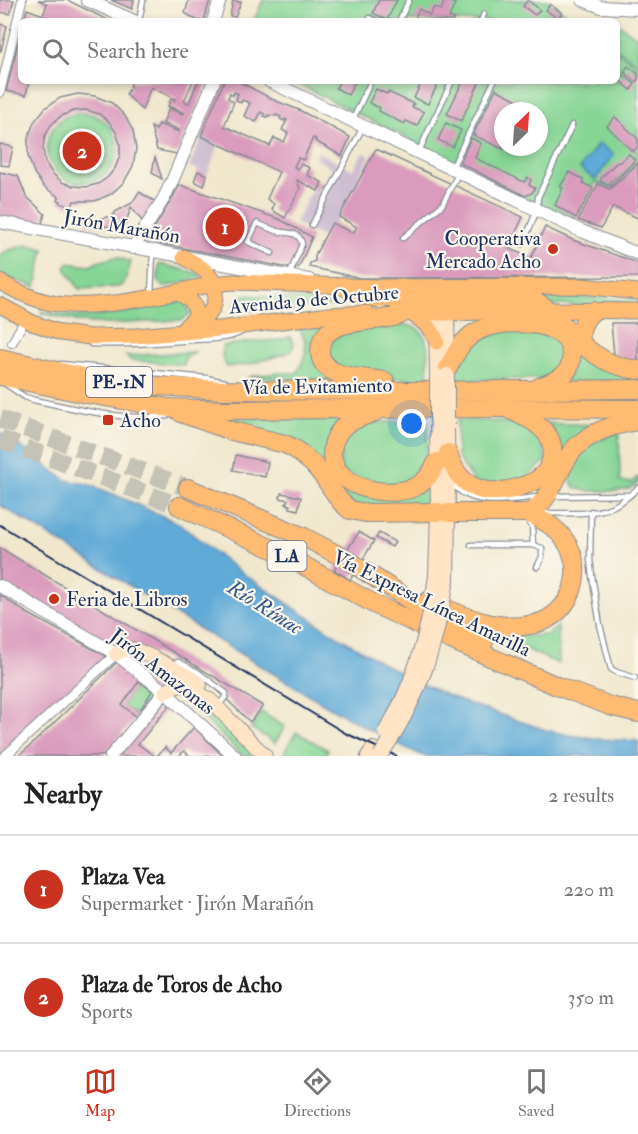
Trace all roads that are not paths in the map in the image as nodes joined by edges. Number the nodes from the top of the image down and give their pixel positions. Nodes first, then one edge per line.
1 (22, 0) edge
2 (87, 0) edge
3 (143, 0) edge
4 (220, 0) edge
5 (409, 0) edge
6 (583, 0) edge
7 (638, 9) edge
8 (484, 14) dead end
9 (127, 18) edge
10 (140, 18) edge
11 (214, 18) edge
12 (400, 18) edge
13 (482, 18) edge
14 (213, 84) edge
15 (275, 84) edge
16 (370, 84) edge
17 (451, 84) edge
18 (493, 84) edge
19 (0, 93) edge
20 (358, 124) junction
21 (572, 125) dead end
22 (418, 153) junction
23 (455, 171) junction
24 (537, 210) junction
25 (0, 222) edge
26 (312, 225) dead end
27 (403, 238) dead end
28 (523, 244) dead end
29 (133, 248) junction
30 (153, 251) junction
31 (272, 253) dead end
32 (638, 254) edge
33 (184, 257) junction
34 (289, 276) junction
35 (0, 282) edge
36 (215, 284) junction
37 (343, 286) junction
38 (176, 292) junction
39 (518, 292) junction
40 (638, 292) edge
41 (151, 297) junction
42 (3, 308) edge
43 (441, 308) junction
44 (550, 310) junction
45 (407, 311) junction
46 (593, 311) junction
47 (638, 311) edge
48 (25, 319) junction
49 (254, 324) junction
50 (61, 333) junction
51 (176, 333) junction
52 (437, 342) junction
53 (12, 343) dead end
54 (581, 344) junction
55 (8, 360) edge
56 (47, 363) dead end
57 (58, 363) dead end
58 (638, 370) edge
59 (444, 373) junction
60 (0, 378) edge
61 (638, 389) edge
62 (260, 390) junction
63 (532, 390) junction
64 (406, 391) junction
65 (387, 408) junction
66 (503, 408) junction
67 (638, 409) edge
68 (183, 410) junction
69 (638, 421) edge
70 (443, 458) junction
71 (448, 478) junction
72 (188, 488) tunnel mouth
73 (638, 488) edge
74 (630, 495) junction
75 (546, 496) junction
76 (179, 506) tunnel mouth
77 (591, 511) junction
78 (443, 513) junction
79 (525, 513) junction
80 (471, 545) dead end
81 (533, 545) junction
82 (537, 567) dead end
83 (0, 586) edge
84 (395, 592) junction
85 (116, 654) junction
86 (635, 678) dead end
87 (165, 692) junction
88 (638, 702) edge
89 (214, 704) junction
90 (638, 713) edge
91 (374, 754) edge
92 (5, 756) edge
93 (111, 756) edge
94 (235, 756) edge
95 (265, 756) edge

1 - 19 street
2 - 9 street
3 - 10 lane
4 - 11 street
5 - 12 lane
6 - 7 street
8 - 13 lane
14 - 29 street
15 - 20 street
16 - 20 lane
17 - 22 lane
18 - 23 lane
20 - 22 street
20 - 26 lane
21 - 24 lane
22 - 23 street
23 - 24 street
23 - 27 lane
24 - 28 lane
24 - 32 street
25 - 29 street, Jirón Marañón
29 - 30 street, Jirón Marañón
30 - 33 street, Jirón Marañón
30 - 41 lane
31 - 34 lane
33 - 34 street, Jirón Marañón
33 - 36 main road
34 - 37 street, Jirón Marañón
35 - 41 main road, Avenida 9 de Octubre
36 - 37 main road, Avenida 9 de Octubre
36 - 38 main road, Avenida 9 de Octubre
36 - 51 main road
37 - 39 main road, Avenida 9 de Octubre
37 - 43 highway
38 - 41 main road, Avenida 9 de Octubre
38 - 51 main road
39 - 40 main road, Avenida 9 de Octubre
39 - 43 highway
39 - 44 highway
42 - 48 main road, Avenida 9 de Octubre
43 - 44 main road, Avenida 9 de Octubre
43 - 45 main road, Avenida 9 de Octubre
43 - 52 main road
43 - 59 main road
44 - 46 main road, Avenida 9 de Octubre
44 - 54 highway
45 - 49 main road, Avenida 9 de Octubre
45 - 52 main road
45 - 64 highway
46 - 47 main road, Avenida 9 de Octubre
46 - 54 highway
48 - 50 main road, Avenida 9 de Octubre
48 - 53 street
49 - 50 lane
49 - 51 main road, Avenida 9 de Octubre
50 - 51 main road, Avenida 9 de Octubre
52 - 59 main road
54 - 58 highway
55 - 56 lane
55 - 62 highway, Vía de Evitamiento / PE-1N
57 - 62 lane
59 - 63 highway
59 - 70 main road, bridge
60 - 68 highway, Vía de Evitamiento / PE-1N
61 - 63 highway, Vía de Evitamiento / PE-1N
62 - 64 highway, Vía de Evitamiento / PE-1N
63 - 64 highway, Vía de Evitamiento / PE-1N
65 - 66 highway, Vía de Evitamiento / PE-1N
65 - 68 highway, Vía de Evitamiento / PE-1N
65 - 70 highway
66 - 67 highway, Vía de Evitamiento / PE-1N
66 - 70 highway
68 - 78 highway
69 - 75 highway
70 - 71 main road
70 - 78 main road
71 - 75 lane
71 - 78 main road
72 - 84 highway, Vía Expresa Línea Amarilla / LA
73 - 74 lane
74 - 75 lane
74 - 77 lane
75 - 79 highway
76 - 90 highway, Vía Expresa Línea Amarilla / LA
77 - 79 lane
77 - 86 lane
78 - 79 highway
78 - 91 main road, bridge
79 - 81 lane
79 - 84 highway
80 - 81 lane
81 - 82 lane
83 - 85 street, Jirón Amazonas
84 - 88 highway, Vía Expresa Línea Amarilla / LA
85 - 87 street, Jirón Amazonas
85 - 89 main road
85 - 92 street
87 - 89 main road
87 - 93 street
87 - 94 street, Jirón Amazonas
89 - 95 main road

